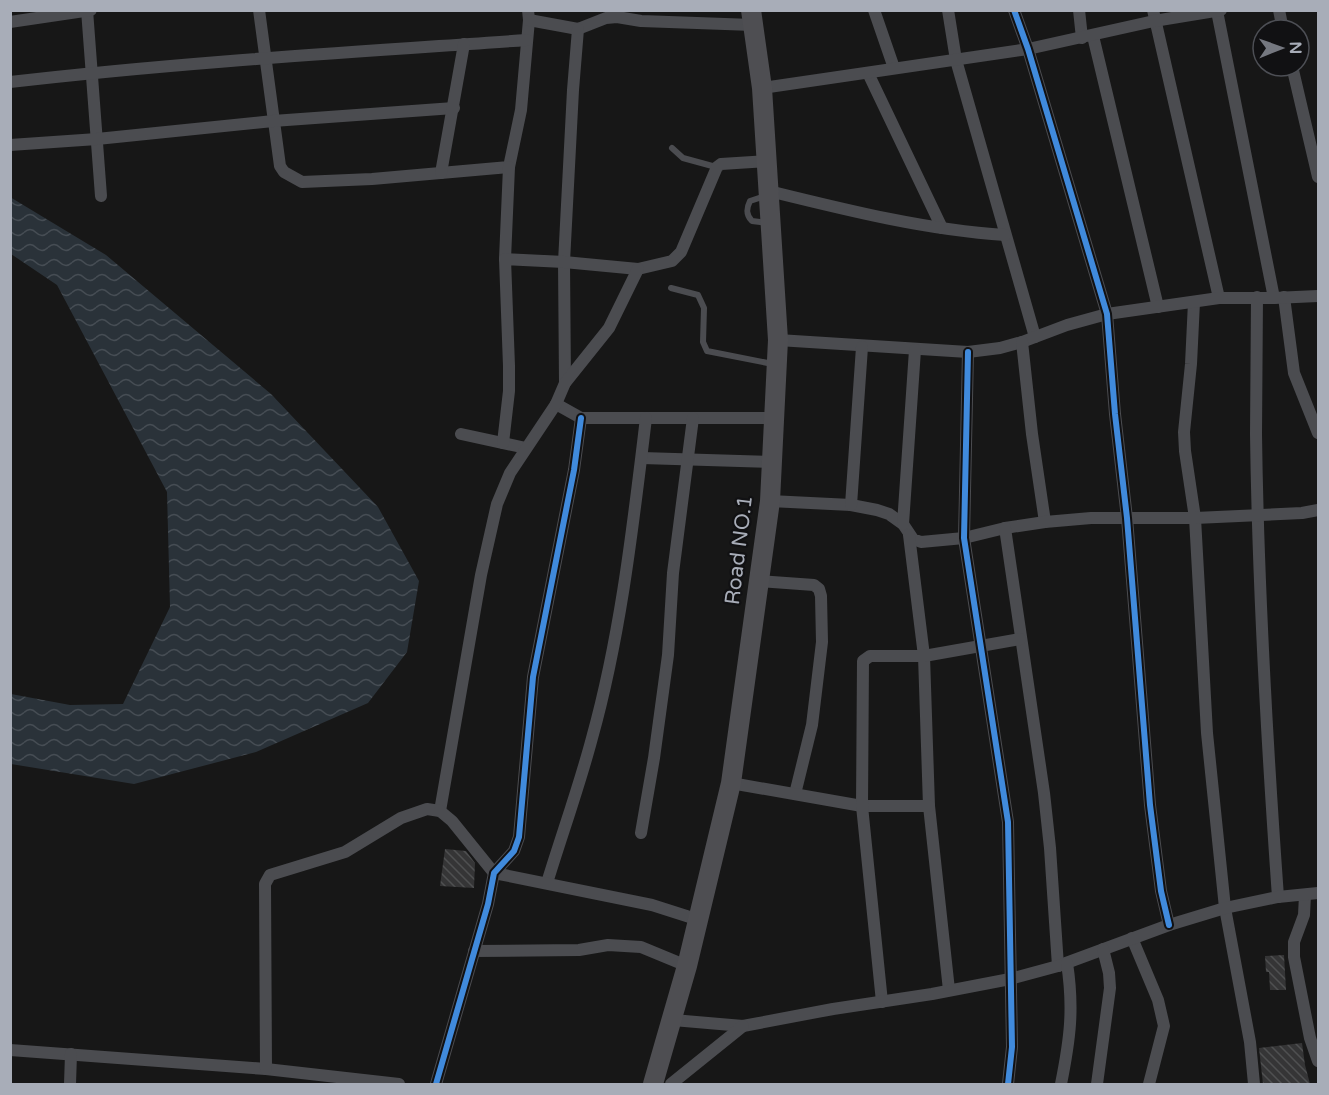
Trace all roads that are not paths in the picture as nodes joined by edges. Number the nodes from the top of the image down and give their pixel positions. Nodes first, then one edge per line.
1 (259, 10) edge
2 (874, 10) edge
3 (948, 10) edge
4 (1014, 10) edge
5 (1079, 10) edge
6 (88, 11) edge
7 (1214, 11) edge
8 (616, 14) edge
9 (528, 15) edge
10 (1153, 16) edge
11 (752, 18) edge
12 (10, 22) edge
13 (579, 29) junction
14 (1088, 37) junction
15 (527, 40) junction
16 (464, 44) junction
17 (1028, 49) junction
18 (264, 58) junction
19 (956, 60) junction
20 (894, 68) junction
21 (93, 72) junction
22 (868, 74) junction
23 (1295, 78) edge
24 (10, 82) edge
25 (762, 88) junction
26 (454, 108) junction
27 (273, 121) junction
28 (97, 139) junction
29 (10, 145) edge
30 (672, 148) dead end
31 (767, 161) junction
32 (509, 167) junction
33 (717, 167) junction
34 (441, 173) junction
35 (1318, 177) edge
36 (769, 193) junction
37 (101, 196) dead end
38 (942, 228) junction
39 (1005, 235) junction
40 (505, 260) junction
41 (564, 262) junction
42 (638, 269) junction
43 (671, 288) dead end
44 (1318, 296) edge
45 (1257, 297) junction
46 (1219, 298) junction
47 (1279, 298) junction
48 (1194, 302) junction
49 (1158, 307) junction
50 (1107, 314) junction
51 (1035, 337) junction
52 (778, 340) junction
53 (1022, 342) junction
54 (862, 347) junction
55 (915, 350) junction
56 (968, 352) junction
57 (777, 365) junction
58 (565, 383) junction
59 (556, 404) junction
60 (581, 418) junction
61 (646, 418) junction
62 (693, 418) junction
63 (775, 418) junction
64 (1318, 433) edge
65 (461, 434) dead end
66 (503, 443) junction
67 (526, 448) junction
68 (642, 458) junction
69 (688, 460) junction
70 (773, 462) junction
71 (770, 501) junction
72 (851, 505) junction
73 (1318, 510) edge
74 (1259, 514) junction
75 (1128, 518) junction
76 (1196, 518) junction
77 (1045, 522) junction
78 (1005, 528) junction
79 (906, 529) junction
80 (964, 538) junction
81 (759, 581) junction
82 (1020, 639) junction
83 (982, 645) junction
84 (924, 656) junction
85 (731, 783) junction
86 (795, 794) junction
87 (862, 806) junction
88 (929, 806) junction
89 (440, 811) junction
90 (641, 833) dead end
91 (494, 873) junction
92 (547, 883) junction
93 (1318, 893) edge
94 (1305, 895) junction
95 (1278, 897) junction
96 (1225, 908) junction
97 (699, 920) junction
98 (1169, 925) junction
99 (1132, 938) junction
100 (1103, 949) junction
101 (474, 951) junction
102 (1063, 964) junction
103 (687, 966) junction
104 (1010, 979) junction
105 (949, 990) junction
106 (882, 1002) junction
107 (673, 1020) junction
108 (743, 1026) junction
109 (10, 1050) edge
110 (71, 1054) junction
111 (1318, 1061) edge
112 (266, 1070) junction
113 (70, 1084) edge
114 (399, 1084) edge
115 (436, 1084) edge
116 (653, 1084) edge
117 (671, 1084) edge
118 (1008, 1084) edge
119 (1061, 1084) edge
120 (1097, 1084) edge
121 (1149, 1084) edge
122 (1254, 1084) edge

1 - 18 street
2 - 20 street
3 - 19 street
4 - 17 street
5 - 14 street
6 - 12 street
6 - 21 street
7 - 10 street
7 - 47 street
8 - 11 street
8 - 13 street
9 - 13 street
9 - 15 street
10 - 14 street
10 - 46 street
11 - 25 highway, Road NO.1
13 - 41 street
14 - 17 street
14 - 49 street
15 - 16 street
15 - 32 street
16 - 18 street
16 - 26 street
17 - 19 street
17 - 50 street
18 - 21 street
18 - 27 street
19 - 20 street
19 - 39 street
20 - 22 street
21 - 24 street
21 - 28 street
22 - 25 street
22 - 38 street
23 - 35 street
25 - 31 highway, Road NO.1
26 - 27 street
26 - 34 street
27 - 28 street
27 - 34 street
28 - 29 street
28 - 37 street
30 - 33 lane
31 - 33 street
31 - 36 highway, Road NO.1
32 - 34 street
32 - 40 street
33 - 42 street
36 - 38 street
36 - 52 highway, Road NO.1
38 - 39 street
39 - 51 street
40 - 41 street
40 - 66 street
41 - 42 street
41 - 58 street
42 - 58 street
43 - 57 lane
44 - 47 street
45 - 46 street
45 - 47 street
45 - 74 street
46 - 48 street
47 - 64 street
48 - 49 street
48 - 76 street
49 - 50 street
50 - 51 street
50 - 75 street
51 - 53 street
52 - 54 street
52 - 57 highway, Road NO.1
53 - 56 street
53 - 77 street
54 - 55 street
54 - 72 street
55 - 56 street
55 - 79 street
56 - 80 street
57 - 63 highway, Road NO.1
58 - 59 street
59 - 60 street
59 - 67 street
60 - 61 street
60 - 91 street
61 - 62 street
61 - 68 street
62 - 63 street
62 - 69 street
63 - 70 highway, Road NO.1
65 - 66 street
66 - 67 street
67 - 89 street
68 - 69 street
68 - 92 street
69 - 70 street
69 - 90 street
70 - 71 highway, Road NO.1
71 - 72 street
71 - 81 highway, Road NO.1
72 - 79 street
73 - 74 street
74 - 76 street
74 - 95 street
75 - 76 street
75 - 77 street
75 - 98 street
76 - 96 street
77 - 78 street
78 - 80 street
78 - 82 street
79 - 80 street
79 - 84 street
80 - 83 street
81 - 85 highway, Road NO.1
81 - 86 street
82 - 83 street
82 - 102 street
83 - 84 street
83 - 104 street
84 - 87 street
84 - 88 street
85 - 86 street
85 - 97 highway, Road NO.1
86 - 87 street
87 - 88 street
87 - 106 street
88 - 105 street
89 - 91 street
89 - 112 street
91 - 92 street
91 - 101 street
92 - 97 street
93 - 94 street
94 - 95 street
94 - 111 street
95 - 96 street
96 - 98 street
96 - 122 street
97 - 103 highway, Road NO.1
98 - 99 street
99 - 100 street
99 - 121 street
100 - 102 street
100 - 120 street
101 - 103 street
101 - 115 street
102 - 104 street
102 - 119 street
103 - 107 highway, Road NO.1
104 - 105 street
104 - 118 street
105 - 106 street
106 - 108 street
107 - 108 street
107 - 116 highway, Road NO.1
108 - 117 street
109 - 110 street
110 - 112 street
110 - 113 street
112 - 114 street

